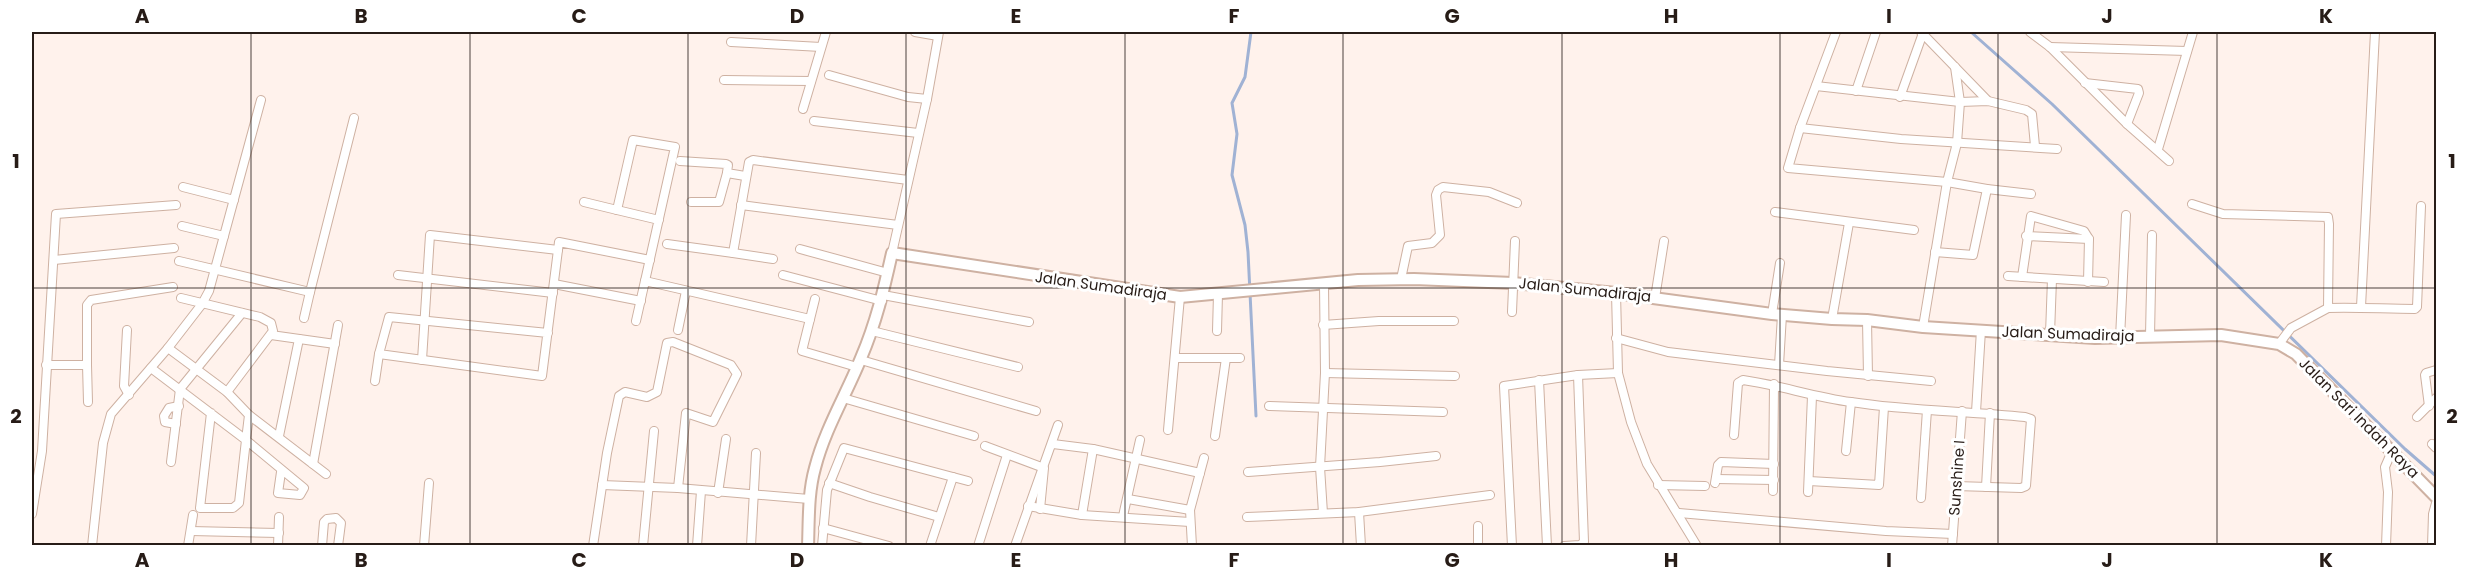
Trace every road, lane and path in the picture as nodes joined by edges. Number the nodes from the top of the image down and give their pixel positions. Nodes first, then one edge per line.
1 (826, 32) edge
2 (915, 32) edge
3 (1836, 32) edge
4 (1876, 32) edge
5 (1922, 32) edge
6 (2030, 32) edge
7 (2193, 32) edge
8 (2375, 32) edge
9 (939, 34) edge
10 (731, 42) dead end
11 (821, 47) junction
12 (2050, 47) junction
13 (2187, 51) junction
14 (1955, 67) junction
15 (830, 75) dead end
16 (724, 80) dead end
17 (812, 81) junction
18 (2085, 83) junction
19 (1816, 86) junction
20 (1856, 91) junction
21 (1900, 97) junction
22 (927, 99) junction
23 (261, 100) dead end
24 (1988, 101) junction
25 (1960, 102) junction
26 (803, 109) dead end
27 (354, 118) dead end
28 (814, 121) dead end
29 (2127, 124) junction
30 (1800, 128) junction
31 (918, 133) junction
32 (1957, 143) junction
33 (2035, 146) junction
34 (2057, 149) dead end
35 (2158, 149) junction
36 (680, 161) dead end
37 (2169, 161) dead end
38 (727, 173) junction
39 (745, 176) junction
40 (908, 180) junction
41 (1947, 182) junction
42 (183, 187) dead end
43 (1987, 189) junction
44 (2031, 194) dead end
45 (234, 200) junction
46 (584, 202) dead end
47 (691, 202) dead end
48 (1517, 203) dead end
49 (2192, 204) dead end
50 (176, 205) dead end
51 (741, 205) junction
52 (2421, 206) dead end
53 (617, 210) junction
54 (1775, 212) dead end
55 (2126, 215) dead end
56 (659, 220) junction
57 (1849, 223) junction
58 (898, 225) junction
59 (182, 226) dead end
60 (1914, 230) dead end
61 (2152, 235) dead end
62 (224, 236) junction
63 (2026, 236) junction
64 (2089, 239) junction
65 (1515, 241) dead end
66 (1664, 241) dead end
67 (667, 244) dead end
68 (174, 248) dead end
69 (800, 249) dead end
70 (558, 250) junction
71 (1935, 252) junction
72 (733, 253) junction
73 (892, 253) junction
74 (773, 259) dead end
75 (54, 260) junction
76 (650, 260) junction
77 (179, 261) dead end
78 (1780, 263) dead end
79 (214, 270) junction
80 (888, 273) junction
81 (398, 275) dead end
82 (783, 275) dead end
83 (2008, 276) dead end
84 (2022, 277) junction
85 (427, 278) junction
86 (1401, 279) junction
87 (2052, 279) junction
88 (645, 281) junction
89 (2088, 282) junction
90 (2104, 282) dead end
91 (1513, 283) junction
92 (1324, 284) junction
93 (173, 287) dead end
94 (554, 288) junction
95 (687, 291) junction
96 (310, 292) junction
97 (1616, 292) junction
98 (1218, 294) junction
99 (1180, 297) junction
100 (181, 298) dead end
101 (883, 298) junction
102 (1655, 298) junction
103 (814, 299) dead end
104 (641, 301) junction
105 (202, 304) junction
106 (2361, 307) junction
107 (2328, 308) junction
108 (1512, 312) dead end
109 (242, 313) junction
110 (1778, 314) junction
111 (304, 318) dead end
112 (810, 319) junction
113 (424, 320) junction
114 (1832, 320) junction
115 (1867, 320) junction
116 (636, 321) dead end
117 (1454, 321) dead end
118 (1029, 322) dead end
119 (338, 325) dead end
120 (1323, 325) junction
121 (1923, 327) junction
122 (127, 330) dead end
123 (678, 330) dead end
124 (1981, 330) junction
125 (872, 331) junction
126 (1217, 331) dead end
127 (548, 333) junction
128 (2050, 334) junction
129 (272, 335) junction
130 (2150, 336) junction
131 (2120, 338) junction
132 (299, 339) junction
133 (1616, 339) junction
134 (2281, 341) junction
135 (335, 344) junction
136 (168, 348) junction
137 (379, 354) junction
138 (1176, 358) junction
139 (1226, 358) junction
140 (1240, 358) dead end
141 (422, 360) junction
142 (859, 363) junction
143 (46, 365) junction
144 (87, 365) junction
145 (1779, 365) junction
146 (1018, 367) dead end
147 (151, 368) junction
148 (197, 369) junction
149 (2436, 370) edge
150 (1618, 372) junction
151 (1325, 373) junction
152 (1578, 375) junction
153 (1455, 376) dead end
154 (1868, 376) junction
155 (1539, 380) junction
156 (375, 381) dead end
157 (1931, 381) dead end
158 (1774, 384) junction
159 (180, 389) junction
160 (227, 392) junction
161 (129, 395) junction
162 (1812, 396) junction
163 (843, 398) junction
164 (2436, 398) edge
165 (88, 402) dead end
166 (1851, 402) junction
167 (179, 406) junction
168 (1269, 406) dead end
169 (1884, 406) junction
170 (2429, 406) junction
171 (1324, 408) junction
172 (1927, 410) junction
173 (1036, 411) dead end
174 (1962, 411) junction
175 (1443, 412) dead end
176 (1976, 412) junction
177 (211, 414) junction
178 (1990, 414) junction
179 (249, 415) junction
180 (2417, 417) dead end
181 (176, 424) junction
182 (1058, 424) dead end
183 (1168, 430) dead end
184 (654, 431) dead end
185 (1734, 435) dead end
186 (279, 436) junction
187 (974, 436) dead end
188 (1215, 436) dead end
189 (726, 439) dead end
190 (246, 440) junction
191 (1140, 440) dead end
192 (1053, 444) junction
193 (985, 446) dead end
194 (1093, 449) junction
195 (1846, 451) dead end
196 (2392, 451) junction
197 (756, 453) dead end
198 (1006, 455) junction
199 (1436, 456) dead end
200 (1136, 458) junction
201 (1204, 458) dead end
202 (171, 462) dead end
203 (313, 464) junction
204 (1774, 464) junction
205 (1320, 467) junction
206 (1044, 468) junction
207 (281, 472) dead end
208 (1248, 472) dead end
209 (1200, 473) junction
210 (326, 474) dead end
211 (953, 477) junction
212 (1774, 480) junction
213 (968, 481) dead end
214 (1809, 481) junction
215 (429, 483) dead end
216 (829, 483) junction
217 (602, 485) junction
218 (1658, 485) junction
219 (1705, 486) dead end
220 (1956, 486) junction
221 (1986, 487) junction
222 (648, 488) junction
223 (678, 488) junction
224 (701, 491) junction
225 (1773, 491) dead end
226 (1808, 492) dead end
227 (718, 493) junction
228 (754, 495) junction
229 (1490, 495) dead end
230 (2436, 497) edge
231 (1921, 498) dead end
232 (809, 499) junction
233 (1128, 499) junction
234 (2436, 503) edge
235 (1028, 506) junction
236 (1040, 509) junction
237 (1190, 510) junction
238 (1359, 512) junction
239 (1323, 513) junction
240 (1679, 513) junction
241 (32, 514) edge
242 (193, 515) dead end
243 (1083, 515) junction
244 (1123, 516) junction
245 (279, 517) dead end
246 (939, 517) junction
247 (1247, 517) dead end
248 (1190, 522) junction
249 (1478, 526) dead end
250 (823, 528) junction
251 (191, 531) junction
252 (279, 533) junction
253 (1953, 534) junction
254 (92, 546) edge
255 (188, 546) edge
256 (278, 546) edge
257 (322, 546) edge
258 (338, 546) edge
259 (424, 546) edge
260 (593, 546) edge
261 (643, 546) edge
262 (697, 546) edge
263 (751, 546) edge
264 (808, 546) edge
265 (822, 546) edge
266 (890, 546) edge
267 (930, 546) edge
268 (978, 546) edge
269 (1015, 546) edge
270 (1192, 546) edge
271 (1361, 546) edge
272 (1478, 546) edge
273 (1512, 546) edge
274 (1547, 546) edge
275 (1564, 546) edge
276 (1697, 546) edge
277 (1952, 546) edge
278 (2386, 546) edge
279 (2432, 546) edge

1 - 11 street
2 - 9 street
3 - 19 street
4 - 20 street
5 - 14 street
5 - 21 street
6 - 12 street
7 - 13 street
8 - 106 street
9 - 22 street
10 - 11 street
11 - 17 street
12 - 13 street
12 - 18 street
13 - 35 street
14 - 24 street
14 - 25 street
15 - 22 street
16 - 17 street
17 - 26 street
18 - 29 street
18 - 29 street
19 - 20 street
19 - 30 street
20 - 21 street
21 - 25 street
22 - 31 street
23 - 45 street
24 - 25 street
24 - 33 street
25 - 32 street
27 - 96 street
28 - 31 street
29 - 35 street
30 - 32 street
30 - 41 street
31 - 40 street
32 - 33 street
32 - 41 street
33 - 34 street
35 - 37 street
36 - 38 street
38 - 39 street
38 - 47 street
39 - 40 street
39 - 51 street
40 - 58 street
41 - 43 street
41 - 71 street
42 - 45 street
43 - 44 street
43 - 71 street
45 - 62 street
46 - 53 street
48 - 86 street
49 - 107 street
50 - 75 street
51 - 58 street
51 - 72 street
52 - 106 street
53 - 56 street
53 - 56 street
54 - 57 street
55 - 131 street
56 - 76 street
57 - 60 street
57 - 114 street
58 - 73 street
59 - 62 street
61 - 130 street
62 - 79 street
63 - 64 street
63 - 64 street
63 - 84 street
64 - 89 street
65 - 91 street
66 - 102 street
67 - 72 street
68 - 75 street
69 - 80 street
70 - 76 street
70 - 85 street
70 - 94 street
71 - 121 street
72 - 74 street
73 - 80 street
73 - 99 street, Jalan Sumadiraja
75 - 143 street
76 - 88 street
77 - 79 street
78 - 110 street
79 - 96 street
79 - 105 street
80 - 101 street
81 - 85 street
82 - 101 street
83 - 84 street
84 - 87 street
85 - 94 street
85 - 113 street
86 - 91 street, Jalan Sumadiraja
86 - 92 street, Jalan Sumadiraja
87 - 89 street
87 - 128 street
88 - 95 street
88 - 104 street
89 - 90 street
91 - 97 street, Jalan Sumadiraja
91 - 108 street
92 - 98 street, Jalan Sumadiraja
92 - 120 street
93 - 144 street
94 - 104 street
94 - 127 street
95 - 112 street
95 - 123 street
96 - 111 street
97 - 102 street, Jalan Sumadiraja
97 - 133 street
98 - 99 street, Jalan Sumadiraja
98 - 126 street
99 - 138 street
100 - 105 street
101 - 118 street
101 - 125 street
102 - 110 street, Jalan Sumadiraja
103 - 112 street
104 - 116 street
105 - 109 street
105 - 136 street
106 - 107 street
107 - 134 street
109 - 129 street
109 - 148 street
110 - 114 street, Jalan Sumadiraja
110 - 145 street
112 - 142 street
113 - 127 street
113 - 137 street
113 - 141 street
114 - 115 street, Jalan Sumadiraja
115 - 121 street, Jalan Sumadiraja
115 - 154 street
117 - 120 street
119 - 135 street
120 - 151 street
121 - 124 street, Jalan Sumadiraja
122 - 161 street
124 - 128 street, Jalan Sumadiraja
124 - 176 street
125 - 142 street
125 - 146 street
127 - 141 street
128 - 131 street, Jalan Sumadiraja
129 - 132 street
129 - 160 street
130 - 131 street, Jalan Sumadiraja
130 - 134 street, Jalan Sumadiraja
132 - 135 street
132 - 186 street
133 - 145 street
133 - 150 street
134 - 196 street, Jalan Sari Indah Raya
135 - 203 street
136 - 147 street
136 - 148 street
137 - 141 street
137 - 156 street
138 - 139 street
138 - 183 street
139 - 140 street
139 - 188 street
142 - 163 street
142 - 173 street
143 - 144 street
143 - 241 street
144 - 165 street
145 - 154 street
147 - 159 street
147 - 161 street
148 - 159 street
148 - 160 street
149 - 170 street
150 - 152 street
150 - 218 street
151 - 153 street
151 - 171 street
152 - 155 street
152 - 275 street
154 - 157 street
155 - 273 street
155 - 274 street
158 - 162 street
158 - 185 street
158 - 204 street
159 - 167 street
159 - 177 street
160 - 179 street
161 - 254 street
162 - 166 street
162 - 214 street
163 - 187 street
163 - 232 street
164 - 170 street
166 - 169 street
166 - 195 street
167 - 181 street
167 - 181 street
168 - 171 street
169 - 172 street
169 - 214 street
170 - 180 street
171 - 175 street
171 - 205 street
172 - 174 street
172 - 231 street
174 - 176 street
174 - 220 street, Sunshine I
176 - 178 street
177 - 190 street
177 - 190 street
178 - 221 street
178 - 221 street
179 - 186 street
179 - 190 street
181 - 202 street
182 - 192 street
184 - 222 street
186 - 203 street
189 - 227 street
190 - 207 street
191 - 200 street
192 - 194 street
192 - 206 street
193 - 198 street
194 - 200 street
194 - 243 street
196 - 230 street, Jalan Sari Indah Raya
196 - 278 street
197 - 228 street
198 - 206 street
198 - 268 street
199 - 205 street
200 - 209 street
200 - 233 street
201 - 209 street
203 - 210 street
204 - 212 street
204 - 212 street
205 - 208 street
205 - 239 street
206 - 235 street
206 - 236 street
209 - 237 street
211 - 213 street
211 - 216 street
211 - 246 street
212 - 225 street
214 - 226 street
215 - 259 street
216 - 246 street
216 - 250 street
217 - 222 street
217 - 223 street
217 - 260 street
218 - 219 street
218 - 240 street
220 - 221 street
220 - 253 street, Sunshine I
222 - 223 street
222 - 261 street
223 - 224 street
224 - 227 street
224 - 262 street
227 - 228 street
228 - 232 street
228 - 263 street
229 - 238 street
232 - 264 street
233 - 237 street
233 - 244 street
234 - 279 street
235 - 236 street
235 - 269 street
236 - 243 street
237 - 248 street
238 - 239 street
238 - 271 street
239 - 247 street
240 - 253 street
240 - 276 street
242 - 251 street
243 - 244 street
244 - 248 street
245 - 252 street
246 - 267 street
248 - 270 street
249 - 272 street
250 - 265 street
250 - 266 street
251 - 252 street
251 - 255 street
252 - 256 street
253 - 277 street, Sunshine I
257 - 258 street

